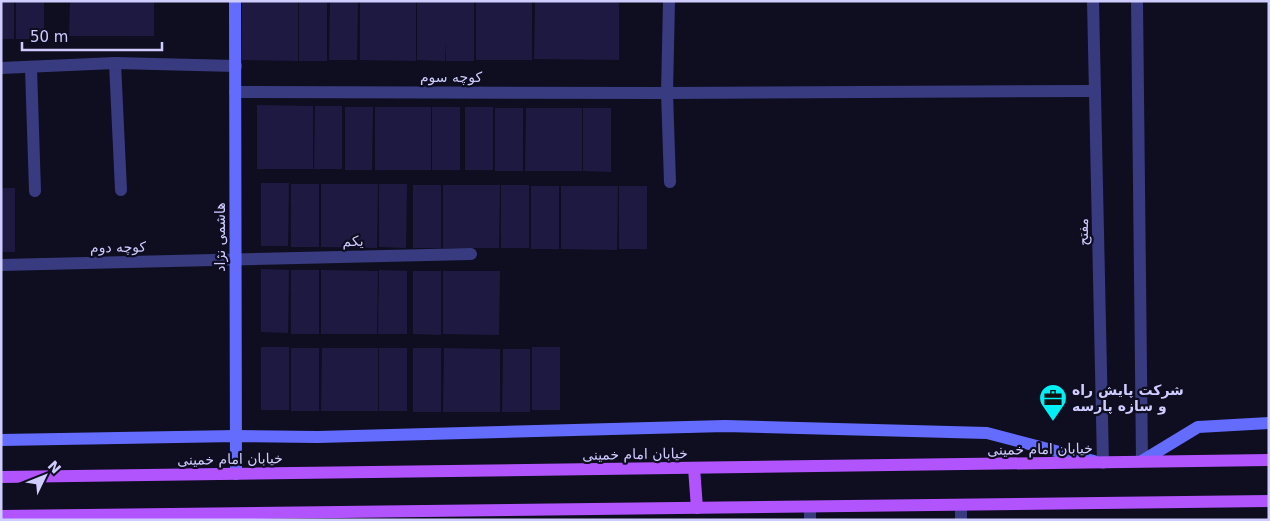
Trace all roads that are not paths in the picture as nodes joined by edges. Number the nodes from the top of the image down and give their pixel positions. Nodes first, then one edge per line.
1 (235, 1) edge
2 (669, 1) edge
3 (1093, 1) edge
4 (1137, 1) edge
5 (115, 63) junction
6 (236, 66) junction
7 (1, 68) edge
8 (31, 68) junction
9 (1095, 91) junction
10 (235, 92) junction
11 (668, 93) junction
12 (670, 182) dead end
13 (121, 190) dead end
14 (35, 191) dead end
15 (470, 254) dead end
16 (236, 258) junction
17 (1, 264) edge
18 (1269, 423) edge
19 (236, 436) junction
20 (1, 440) edge
21 (1269, 460) edge
22 (1142, 461) junction
23 (1103, 463) junction
24 (694, 468) junction
25 (236, 474) junction
26 (1, 477) edge
27 (1269, 501) edge
28 (810, 506) junction
29 (961, 506) junction
30 (697, 508) junction
31 (1, 516) edge
32 (316, 516) edge
33 (810, 520) edge
34 (960, 520) edge

1 - 6 street, هاشمی نژاد
2 - 11 street
3 - 9 street, مفتح
4 - 22 street
5 - 6 street
5 - 8 street
5 - 13 street
6 - 10 street, هاشمی نژاد
7 - 8 street
8 - 14 street
9 - 11 street, کوچه سوم
9 - 23 street, مفتح
10 - 11 street, کوچه سوم
10 - 16 street, هاشمی نژاد
11 - 12 street
15 - 16 street, یکم
16 - 17 street, کوچه دوم
16 - 19 street, هاشمی نژاد
18 - 22 street
19 - 20 street
19 - 23 street
19 - 25 street, هاشمی نژاد
21 - 22 main road, خیابان امام خمینی
22 - 23 main road, خیابان امام خمینی
23 - 24 main road, خیابان امام خمینی
24 - 25 main road, خیابان امام خمینی
24 - 30 main road
25 - 26 main road, خیابان امام خمینی
27 - 29 main road
28 - 29 main road
28 - 30 main road
28 - 33 street
29 - 34 street
30 - 32 main road
31 - 32 main road

